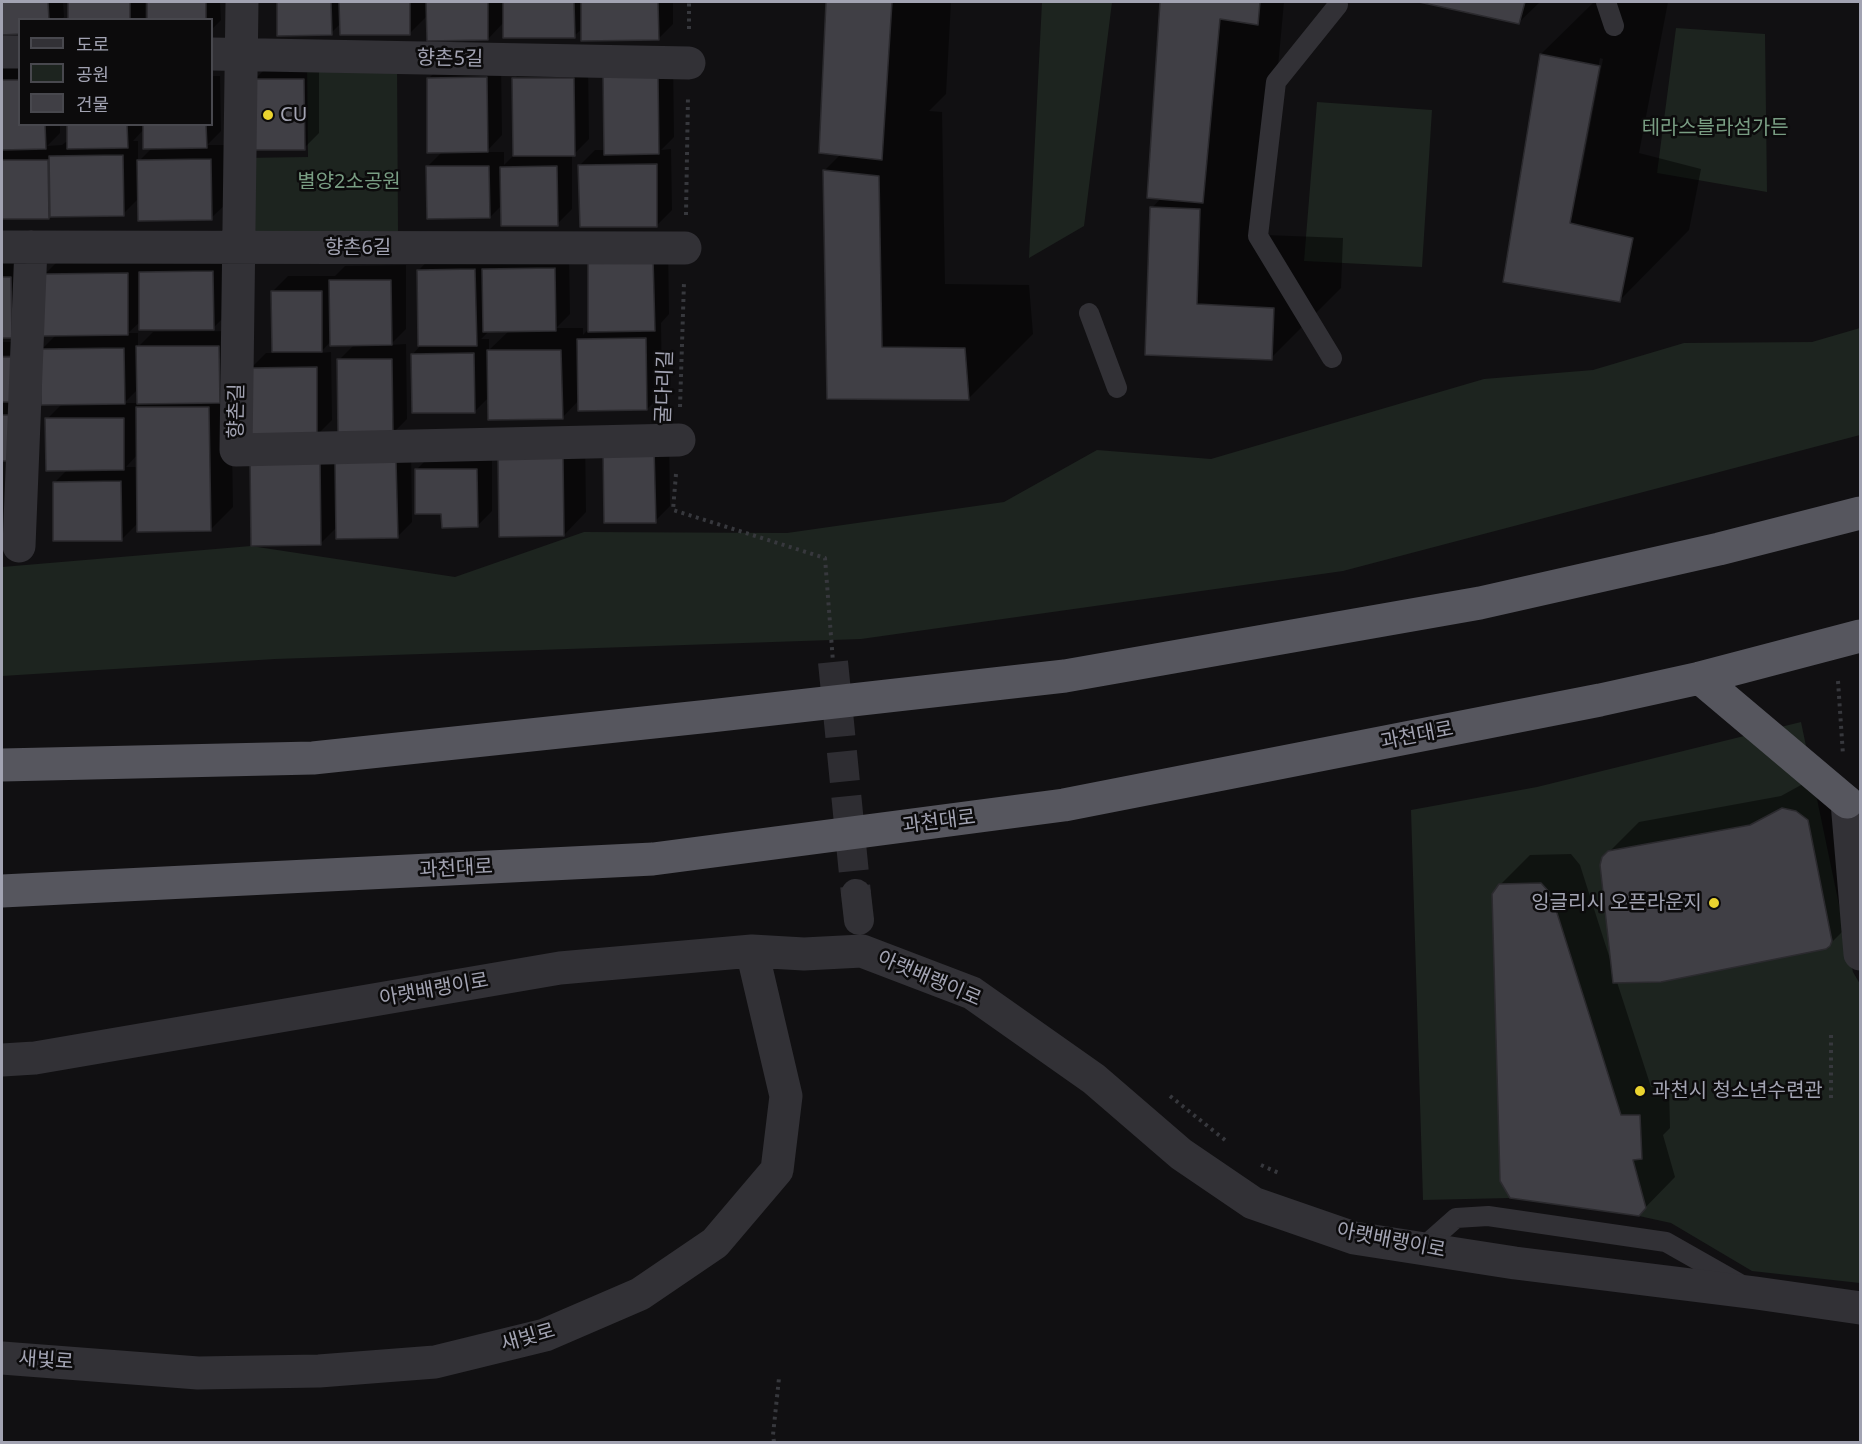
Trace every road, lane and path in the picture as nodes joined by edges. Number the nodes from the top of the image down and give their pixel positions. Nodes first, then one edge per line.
1 (242, 2) edge
2 (689, 2) edge
3 (1606, 2) edge
4 (1338, 4) dead end
5 (1614, 26) dead end
6 (2, 52) edge
7 (18, 52) edge
8 (226, 55) edge
9 (689, 63) junction
10 (16, 247) edge
11 (239, 247) junction
12 (685, 248) junction
13 (1089, 313) dead end
14 (1332, 358) dead end
15 (1117, 388) dead end
16 (679, 440) junction
17 (1860, 513) edge
18 (20, 546) dead end
19 (1860, 636) edge
20 (833, 662) tunnel mouth
21 (1700, 678) junction
22 (1838, 681) dead end
23 (2, 765) edge
24 (1847, 802) junction
25 (2, 891) edge
26 (752, 951) junction
27 (1860, 954) edge
28 (1832, 1032) dead end
29 (2, 1060) edge
30 (1168, 1095) dead end
31 (1830, 1098) dead end
32 (1232, 1146) dead end
33 (1251, 1160) dead end
34 (1291, 1179) dead end
35 (1421, 1249) junction
36 (1756, 1293) junction
37 (1860, 1308) edge
38 (2, 1358) edge
39 (779, 1378) dead end
40 (774, 1443) edge

1 - 8 street, 향촌길
2 - 9 path, 굴다리길
3 - 5 lane
4 - 14 lane
6 - 7 street
8 - 9 street, 향촌5길
8 - 11 street, 향촌길
9 - 12 path, 굴다리길
10 - 11 street, 향촌6길
10 - 18 street, 향촌6길
11 - 12 street, 향촌6길
11 - 16 street, 향촌길
12 - 16 path, 굴다리길
13 - 15 lane
16 - 20 path, 굴다리길
17 - 23 highway
19 - 21 highway, 과천대로
21 - 24 highway
21 - 25 highway, 과천대로
22 - 24 path
24 - 27 street
26 - 29 street, 아랫배랭이로
26 - 35 street, 아랫배랭이로
26 - 38 street, 새빛로
28 - 31 path
30 - 32 path
33 - 34 path
35 - 36 street, 아랫배랭이로
35 - 36 lane
36 - 37 street, 아랫배랭이로
39 - 40 path

